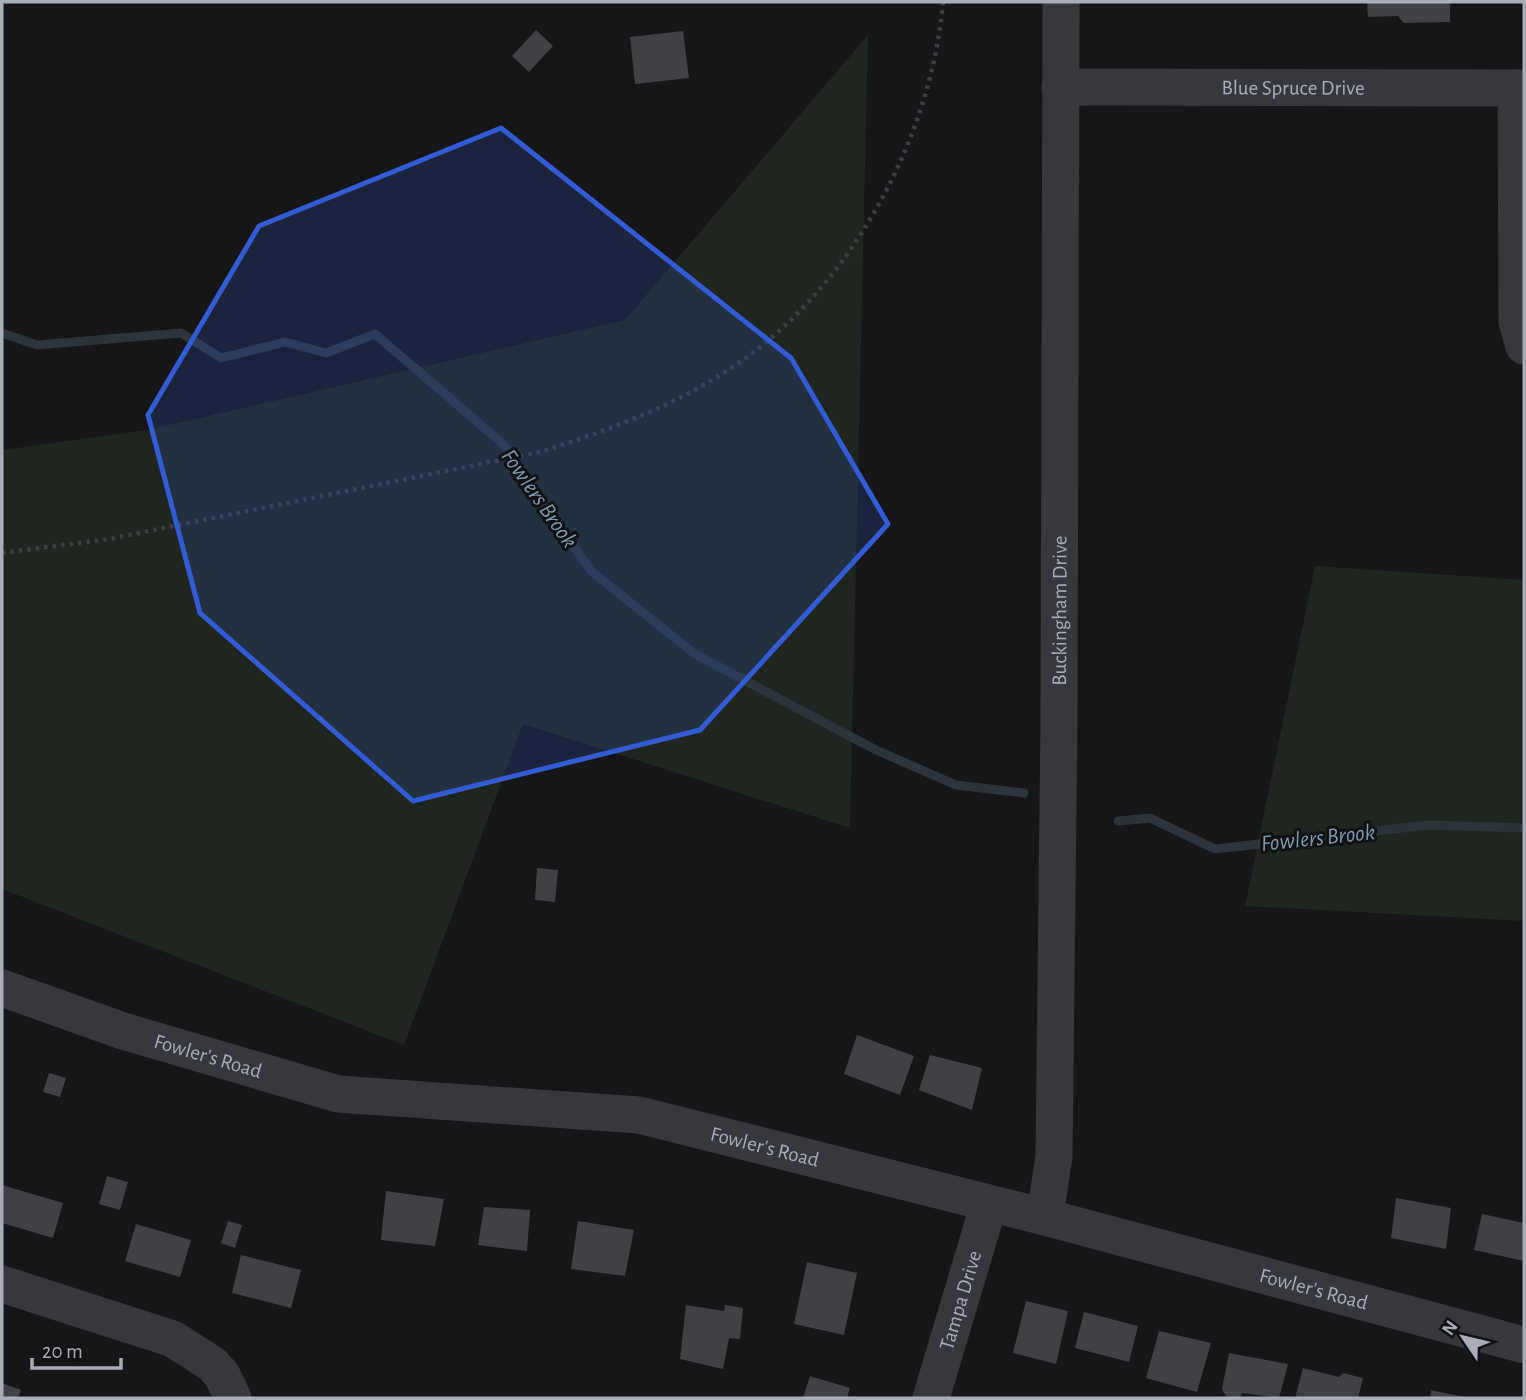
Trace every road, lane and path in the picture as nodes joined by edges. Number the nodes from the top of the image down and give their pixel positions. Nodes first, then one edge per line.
1 (943, 2) edge
2 (1061, 2) edge
3 (1060, 87) junction
4 (1520, 88) edge
5 (1524, 346) edge
6 (2, 553) edge
7 (2, 988) edge
8 (989, 1204) junction
9 (1045, 1217) junction
10 (2, 1284) edge
11 (1524, 1345) edge
12 (233, 1398) edge
13 (931, 1398) edge

1 - 6 path
2 - 3 street, Buckingham Drive
3 - 4 street, Blue Spruce Drive
3 - 9 street, Buckingham Drive
4 - 5 street
7 - 8 street, Fowler's Road
8 - 9 street, Fowler's Road
8 - 13 street, Tampa Drive
9 - 11 street, Fowler's Road
10 - 12 street

